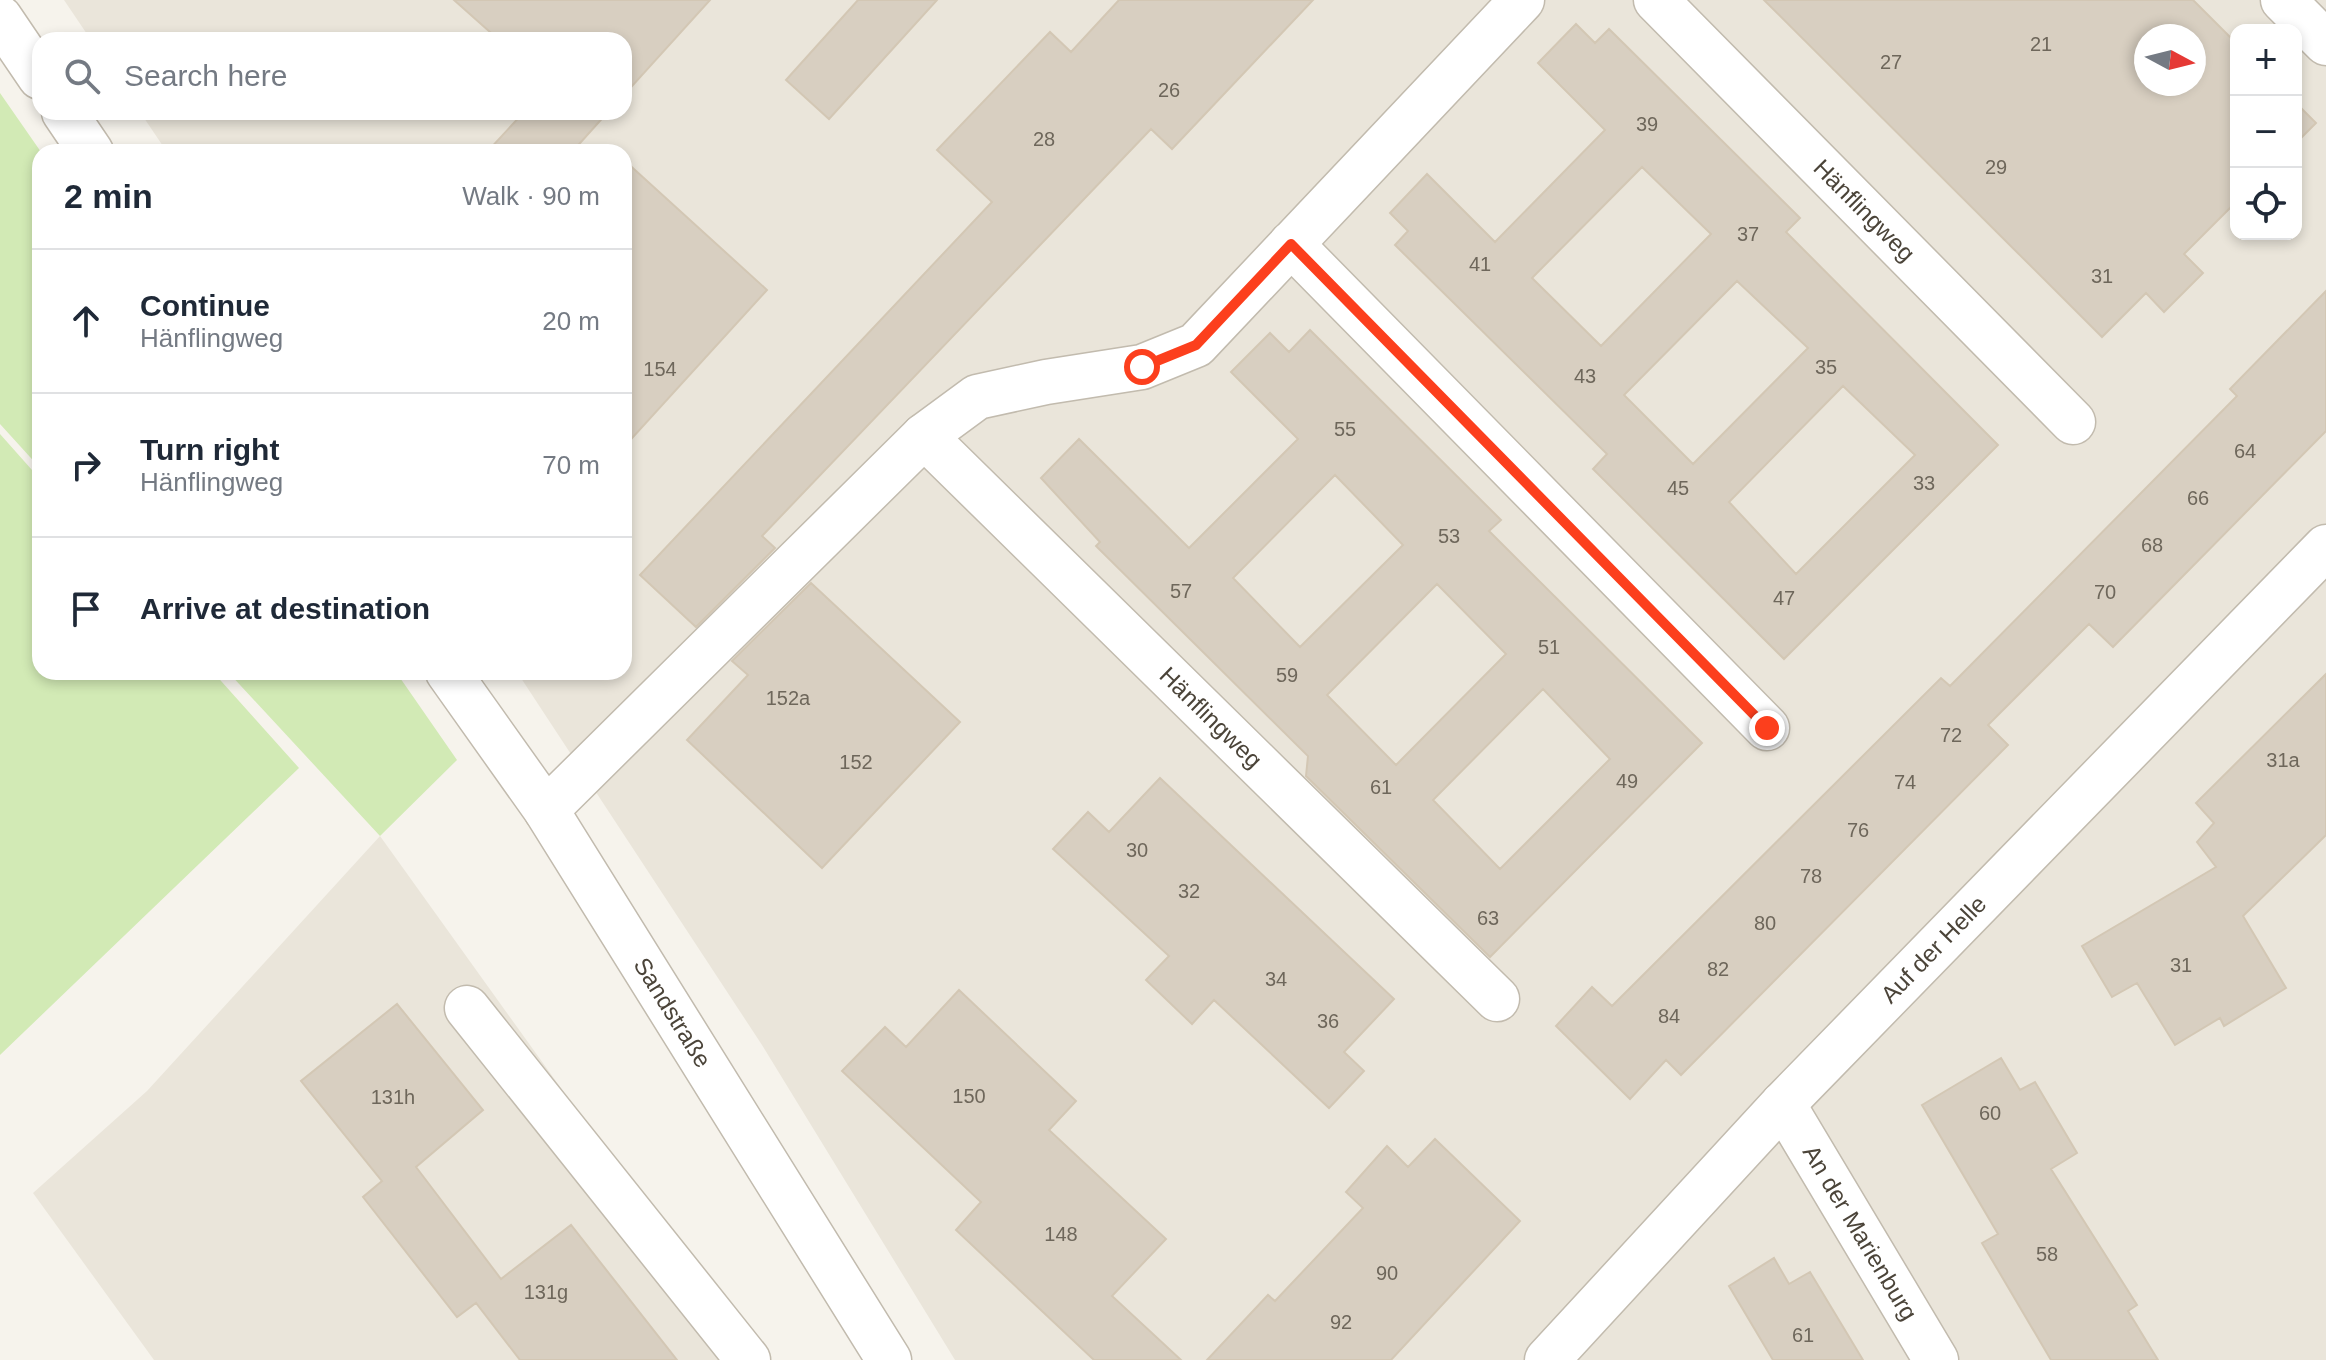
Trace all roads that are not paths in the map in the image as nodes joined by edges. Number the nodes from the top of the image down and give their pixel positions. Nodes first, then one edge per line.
1 (1522, 0) edge
2 (1656, 0) edge
3 (2283, 0) edge
4 (0, 18) edge
5 (2326, 43) edge
6 (32, 65) edge
7 (69, 120) edge
8 (86, 144) edge
9 (1291, 244) junction
10 (2073, 422) dead end
11 (924, 436) junction
12 (2326, 547) edge
13 (454, 680) edge
14 (1767, 728) dead end
15 (546, 810) junction
16 (1497, 999) dead end
17 (467, 1008) dead end
18 (1783, 1104) junction
19 (748, 1360) edge
20 (889, 1360) edge
21 (1547, 1360) edge
22 (1936, 1360) edge

1 - 9 street
2 - 10 street, Hänflingweg
3 - 5 street
4 - 6 street
7 - 8 street
9 - 11 street
9 - 14 street
11 - 15 street
11 - 16 street, Hänflingweg
12 - 18 street, Auf der Helle
13 - 15 street, Sandstraße
15 - 20 street, Sandstraße
17 - 19 street
18 - 21 street, Auf der Helle
18 - 22 street, An der Marienburg

